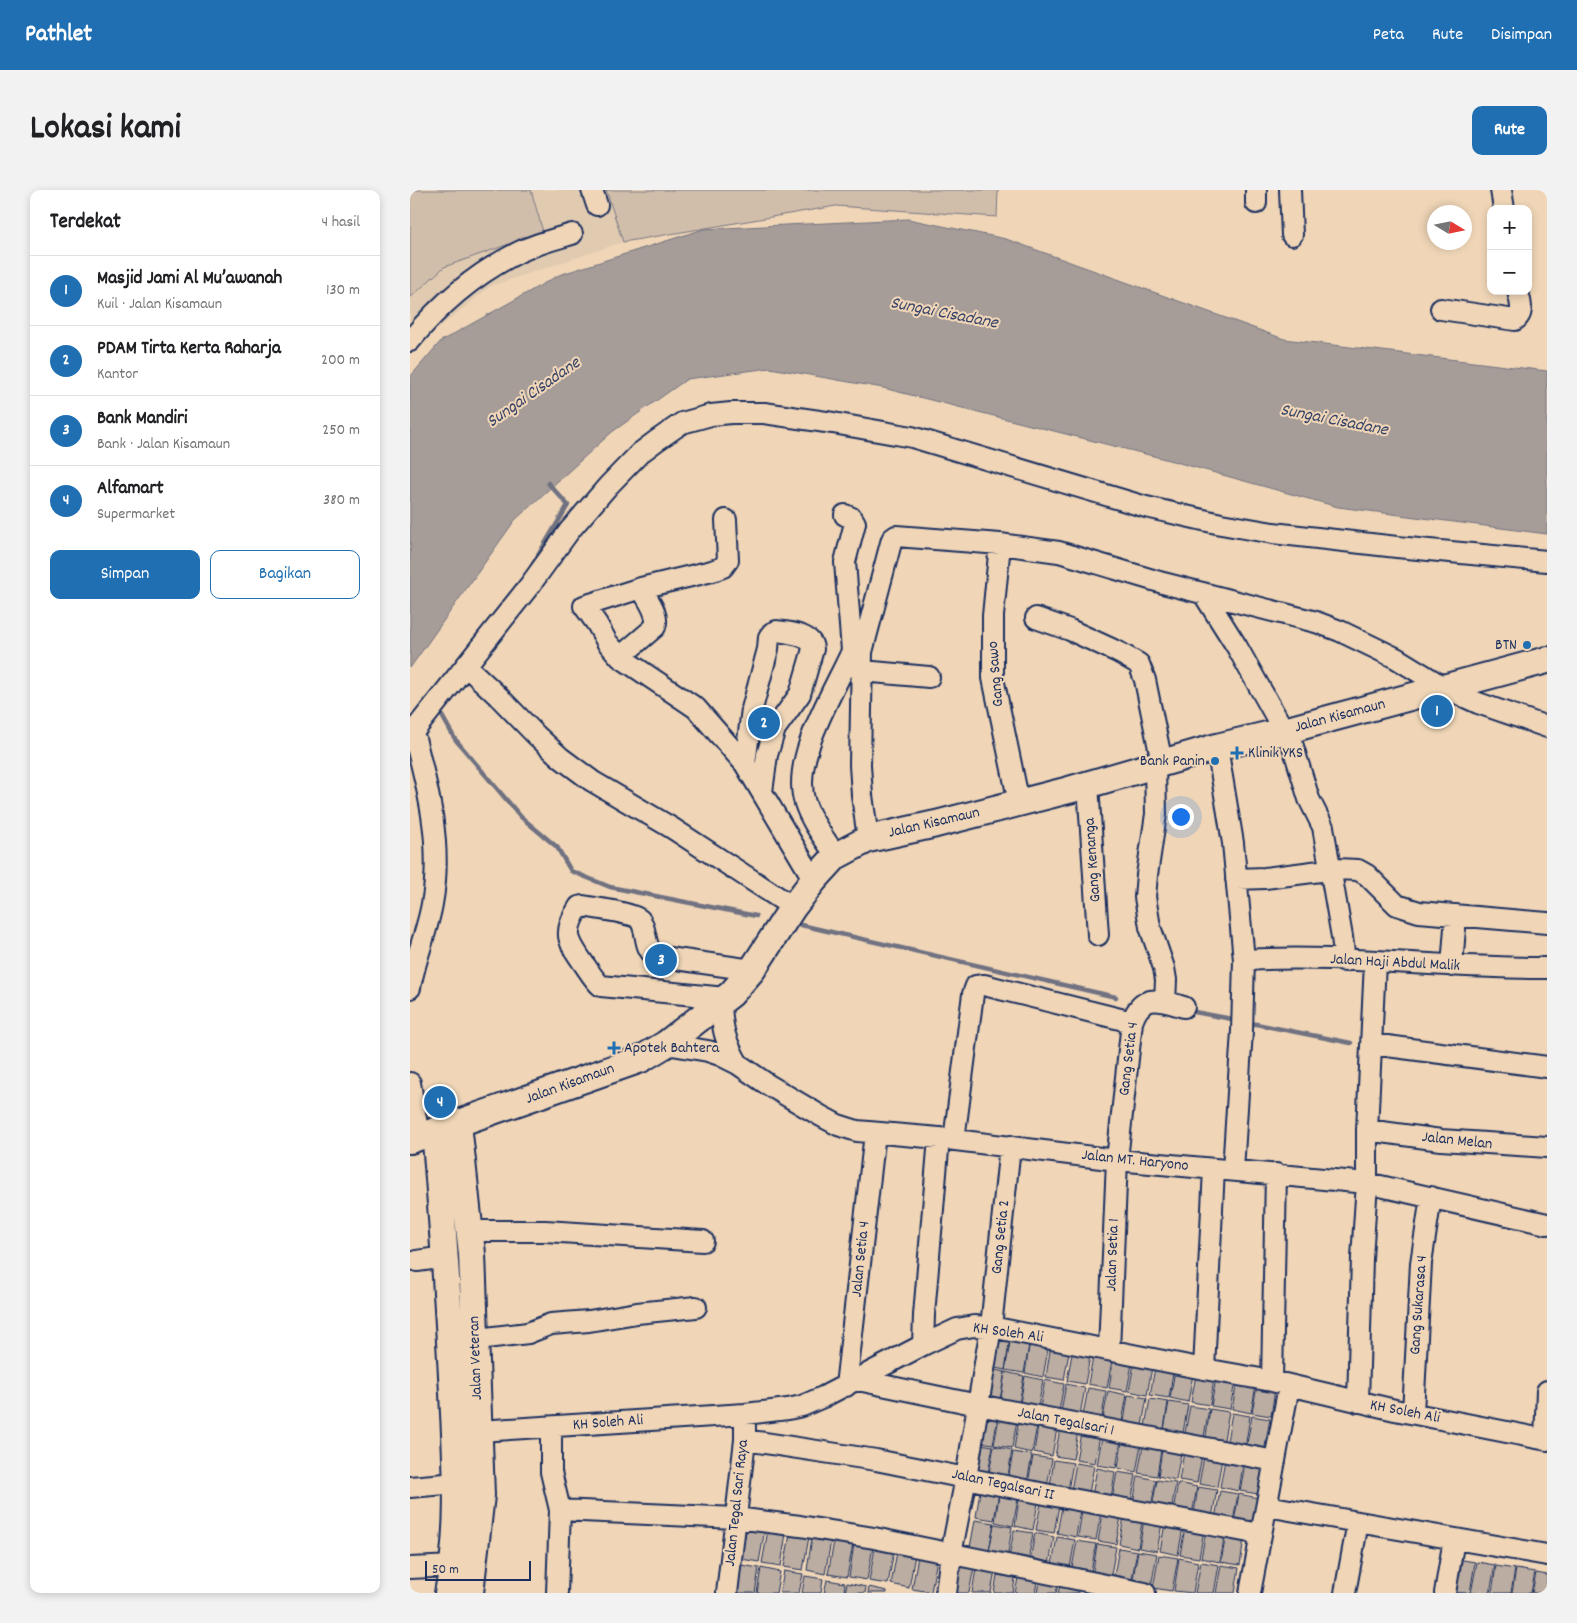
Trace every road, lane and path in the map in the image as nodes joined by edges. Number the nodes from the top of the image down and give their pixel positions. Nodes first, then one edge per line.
1 (1290, 190) edge
2 (1501, 190) edge
3 (1503, 205) edge
4 (572, 234) dead end
5 (1292, 235) dead end
6 (1519, 295) edge
7 (1441, 310) dead end
8 (410, 341) edge
9 (845, 515) dead end
10 (726, 520) dead end
11 (1000, 544) junction
12 (1547, 561) edge
13 (642, 588) junction
14 (1203, 593) junction
15 (1036, 618) dead end
16 (620, 657) junction
17 (859, 658) junction
18 (1547, 660) edge
19 (466, 666) junction
20 (929, 677) dead end
21 (1445, 688) junction
22 (1547, 727) edge
23 (1286, 730) junction
24 (411, 734) edge
25 (1217, 747) junction
26 (745, 764) junction
27 (1158, 764) junction
28 (1088, 785) junction
29 (762, 792) junction
30 (1018, 803) junction
31 (868, 839) junction
32 (836, 856) junction
33 (1330, 871) junction
34 (1236, 879) junction
35 (814, 880) junction
36 (793, 907) junction
37 (1456, 916) junction
38 (1547, 922) edge
39 (1098, 935) dead end
40 (1244, 960) junction
41 (1345, 960) junction
42 (1375, 962) junction
43 (1452, 966) junction
44 (1547, 968) edge
45 (752, 970) junction
46 (410, 988) edge
47 (724, 1000) junction
48 (1132, 1022) junction
49 (666, 1044) junction
50 (1372, 1044) junction
51 (738, 1064) junction
52 (1547, 1067) edge
53 (410, 1083) edge
54 (1367, 1130) junction
55 (431, 1133) edge
56 (875, 1133) junction
57 (947, 1139) junction
58 (1010, 1146) junction
59 (1547, 1147) edge
60 (1117, 1160) junction
61 (1224, 1170) junction
62 (1276, 1174) junction
63 (1367, 1183) junction
64 (1430, 1197) junction
65 (1547, 1224) edge
66 (470, 1231) junction
67 (703, 1241) dead end
68 (446, 1257) junction
69 (417, 1261) dead end
70 (696, 1307) dead end
71 (991, 1328) junction
72 (463, 1341) junction
73 (923, 1345) junction
74 (1108, 1350) junction
75 (1204, 1369) junction
76 (852, 1383) junction
77 (1281, 1384) junction
78 (1547, 1391) edge
79 (1358, 1402) junction
80 (978, 1405) junction
81 (745, 1414) junction
82 (1413, 1414) junction
83 (551, 1427) junction
84 (479, 1431) junction
85 (1546, 1439) edge
86 (745, 1440) junction
87 (1275, 1461) junction
88 (966, 1478) junction
89 (456, 1483) junction
90 (410, 1488) edge
91 (1267, 1506) junction
92 (560, 1510) junction
93 (736, 1518) junction
94 (1358, 1522) junction
95 (1260, 1534) junction
96 (1454, 1539) junction
97 (951, 1554) junction
98 (1547, 1555) edge
99 (454, 1566) junction
100 (410, 1568) edge
101 (448, 1593) edge
102 (470, 1593) edge
103 (557, 1593) edge
104 (727, 1593) edge
105 (946, 1593) edge
106 (1145, 1593) edge
107 (1250, 1593) edge
108 (1345, 1593) edge
109 (1445, 1593) edge

1 - 5 street
2 - 3 street
4 - 8 street
6 - 7 street
9 - 17 street
10 - 13 street
11 - 14 street
11 - 17 street
11 - 30 street, Gang Sawo
12 - 19 street
13 - 16 street
13 - 16 street
14 - 21 street
14 - 23 street
15 - 27 street
16 - 26 street
17 - 20 street
17 - 31 street
17 - 32 street
18 - 21 main road, Jalan Kisamaun
19 - 24 street
19 - 36 street
21 - 22 street
21 - 23 main road, Jalan Kisamaun
23 - 25 main road, Jalan Kisamaun
23 - 33 street
24 - 46 street
25 - 27 main road, Jalan Kisamaun
25 - 34 street
26 - 29 street
26 - 29 street
27 - 28 main road, Jalan Kisamaun
27 - 48 street, Gang Setia 4
28 - 30 main road, Jalan Kisamaun
28 - 39 street, Gang Kenanga
29 - 35 street
30 - 31 main road, Jalan Kisamaun
31 - 32 main road, Jalan Kisamaun
32 - 35 main road, Jalan Kisamaun
33 - 34 street
33 - 37 street
33 - 41 street
34 - 40 street
35 - 36 main road, Jalan Kisamaun
36 - 45 main road, Jalan Kisamaun
37 - 38 street
37 - 43 street
40 - 41 street, Jalan Haji Abdul Malik
40 - 61 street
41 - 42 street, Jalan Haji Abdul Malik
42 - 43 street, Jalan Haji Abdul Malik
42 - 50 street
43 - 44 street, Jalan Haji Abdul Malik
45 - 47 main road, Jalan Kisamaun
45 - 47 street
47 - 49 main road, Jalan Kisamaun
47 - 51 street, Jalan MT. Haryono
48 - 57 street
48 - 60 street, Gang Setia 4
49 - 51 street, Jalan MT. Haryono
49 - 55 main road, Jalan Kisamaun
50 - 52 street
50 - 54 street
51 - 56 street, Jalan MT. Haryono
53 - 55 street
54 - 59 street, Jalan Melan
54 - 63 street
55 - 66 main road, Jalan Veteran
55 - 68 main road, Jalan Veteran
56 - 57 street, Jalan MT. Haryono
56 - 76 street, Jalan Setia 4
57 - 58 street, Jalan MT. Haryono
57 - 73 street
58 - 60 street, Jalan MT. Haryono
58 - 71 street, Gang Setia 2
60 - 61 street, Jalan MT. Haryono
60 - 74 street, Jalan Setia 1
61 - 62 street, Jalan MT. Haryono
61 - 75 street
62 - 63 street, Jalan MT. Haryono
62 - 77 street
63 - 64 street, Jalan MT. Haryono
63 - 79 street
64 - 65 street, Jalan MT. Haryono
64 - 82 street, Gang Sukarasa 4
66 - 67 street
66 - 72 main road, Jalan Veteran
68 - 69 street
68 - 72 main road, Jalan Veteran
70 - 72 street
71 - 73 street, KH Soleh Ali
71 - 74 street, KH Soleh Ali
71 - 80 street, Gang Setia 2
72 - 84 main road, Jalan Veteran
72 - 89 main road, Jalan Veteran
73 - 76 street, KH Soleh Ali
74 - 75 street, KH Soleh Ali
75 - 77 street, KH Soleh Ali
76 - 80 street, Jalan Tegalsari 1
76 - 81 street, KH Soleh Ali
77 - 79 street, KH Soleh Ali
77 - 87 street
78 - 85 street
79 - 82 street, KH Soleh Ali
80 - 87 street, Jalan Tegalsari 1
80 - 88 street, Gang Setia 2
81 - 83 street, KH Soleh Ali
81 - 86 street, Jalan Tegal Sari Raya
82 - 85 street, KH Soleh Ali
83 - 84 street, KH Soleh Ali
83 - 92 street
84 - 102 main road, Jalan Veteran
86 - 88 street, Jalan Tegalsari II
86 - 93 street, Jalan Tegal Sari Raya
87 - 91 street
88 - 95 street, Jalan Tegalsari II
88 - 97 street, Gang Setia 2
89 - 90 street
89 - 99 main road, Jalan Veteran
91 - 94 street
91 - 95 street
92 - 93 street
92 - 103 street
93 - 97 street
93 - 104 street, Jalan Tegal Sari Raya
94 - 96 street
94 - 108 street
95 - 107 street
96 - 98 street
96 - 109 street
97 - 105 street, Gang Setia 2
97 - 106 street
99 - 100 street
99 - 101 main road, Jalan Veteran

